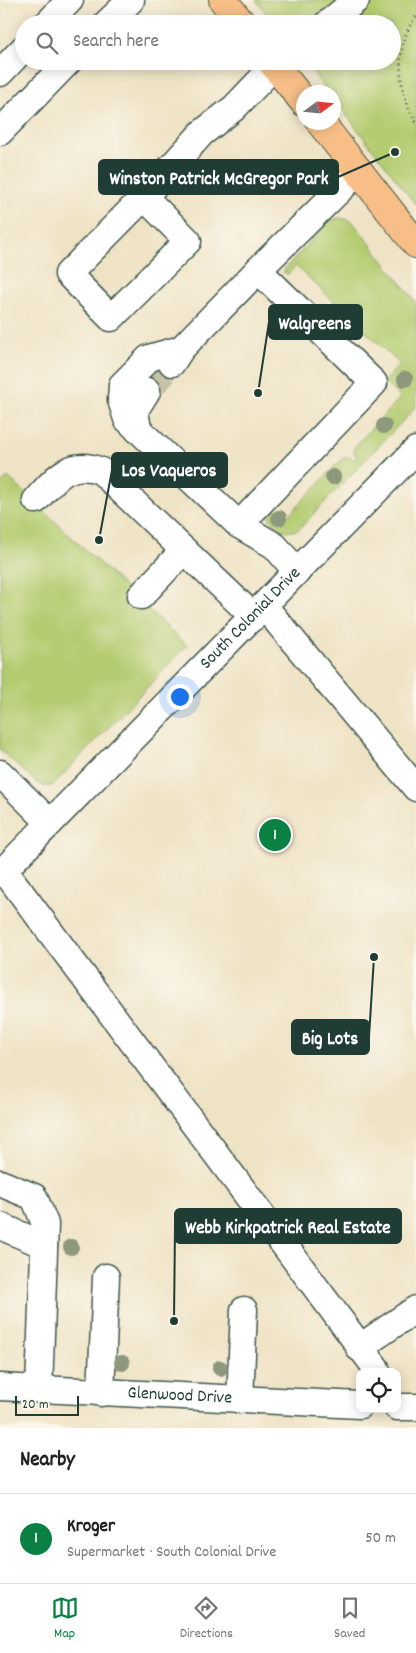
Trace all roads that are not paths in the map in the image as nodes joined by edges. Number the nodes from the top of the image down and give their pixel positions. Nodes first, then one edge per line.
1 (70, 0) edge
2 (131, 0) edge
3 (223, 0) edge
4 (356, 0) edge
5 (56, 15) edge
6 (115, 15) edge
7 (235, 15) edge
8 (338, 15) edge
9 (15, 57) edge
10 (60, 70) edge
11 (269, 70) edge
12 (280, 70) edge
13 (0, 73) edge
14 (296, 91) edge
15 (1, 128) edge
16 (326, 130) edge
17 (359, 172) junction
18 (144, 197) junction
19 (416, 244) edge
20 (258, 270) junction
21 (147, 391) tunnel mouth
22 (138, 430) junction
23 (416, 450) edge
24 (36, 500) dead end
25 (239, 524) junction
26 (184, 550) junction
27 (297, 572) junction
28 (141, 596) dead end
29 (259, 612) junction
30 (1, 776) edge
31 (416, 788) edge
32 (50, 823) junction
33 (2, 872) edge
34 (0, 1183) edge
35 (0, 1226) edge
36 (44, 1245) junction
37 (106, 1277) dead end
38 (416, 1309) edge
39 (244, 1310) dead end
40 (359, 1348) junction
41 (376, 1368) edge
42 (0, 1388) edge
43 (39, 1390) junction
44 (101, 1393) junction
45 (240, 1400) junction
46 (356, 1405) edge
47 (401, 1407) edge
48 (416, 1407) edge

1 - 5 street
2 - 6 street
3 - 7 main road
4 - 8 street
9 - 13 street
10 - 15 street
11 - 18 street
12 - 14 main road
16 - 17 main road
17 - 19 main road
17 - 20 street
18 - 18 street
20 - 22 street
20 - 25 street
21 - 22 street
22 - 25 street
23 - 27 street, South Colonial Drive
24 - 26 street
25 - 27 street
26 - 28 street
26 - 29 street
27 - 29 street, South Colonial Drive
29 - 31 street
29 - 32 street, South Colonial Drive
30 - 32 street
32 - 33 street, South Colonial Drive
33 - 40 street
34 - 36 street
35 - 36 street
36 - 43 street
37 - 44 street
38 - 40 street
39 - 45 street
40 - 41 street
42 - 43 street, Glenwood Drive
43 - 44 street, Glenwood Drive
44 - 45 street, Glenwood Drive
45 - 46 street, Glenwood Drive
47 - 48 street

